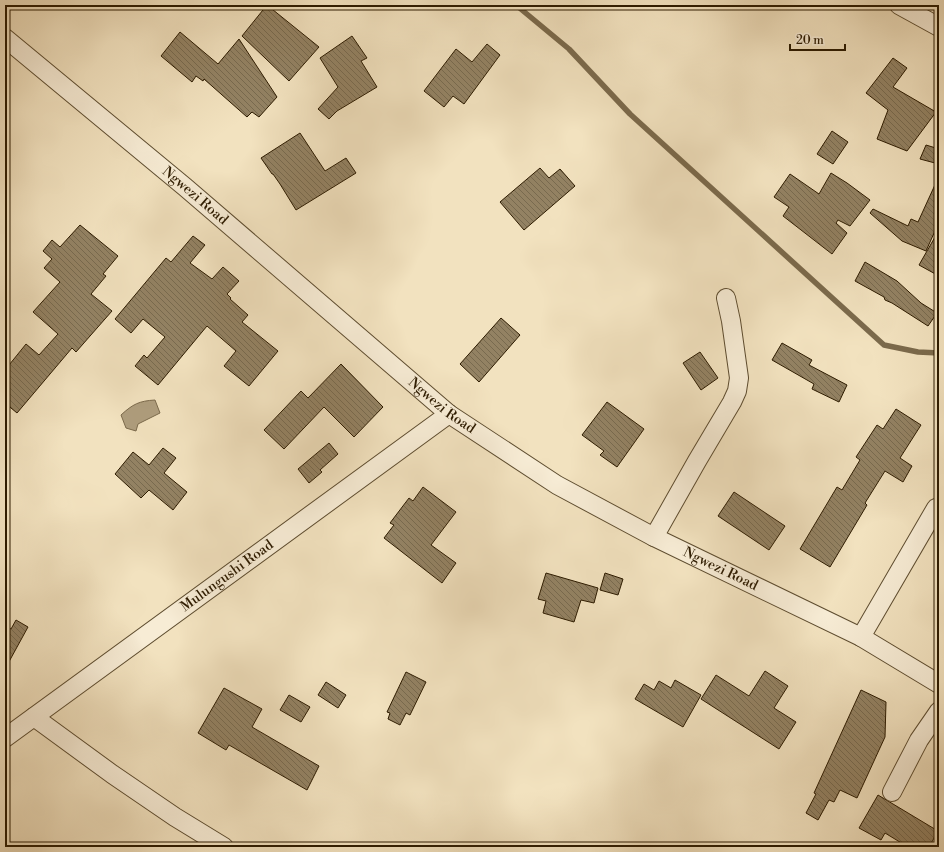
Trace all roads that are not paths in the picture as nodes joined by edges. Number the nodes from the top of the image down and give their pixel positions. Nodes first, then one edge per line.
1 (899, 5) edge
2 (939, 26) edge
3 (5, 38) edge
4 (726, 298) dead end
5 (448, 414) junction
6 (936, 508) dead end
7 (654, 537) junction
8 (861, 637) junction
9 (939, 684) edge
10 (939, 711) edge
11 (34, 717) junction
12 (5, 738) edge
13 (892, 792) dead end
14 (224, 847) edge

1 - 2 street
3 - 5 street, Ngwezi Road
4 - 7 street
5 - 7 street, Ngwezi Road
5 - 11 street, Mulungushi Road
6 - 8 street
7 - 8 street, Ngwezi Road
8 - 9 street, Ngwezi Road
10 - 13 street
11 - 12 street, Mulungushi Road
11 - 14 street

